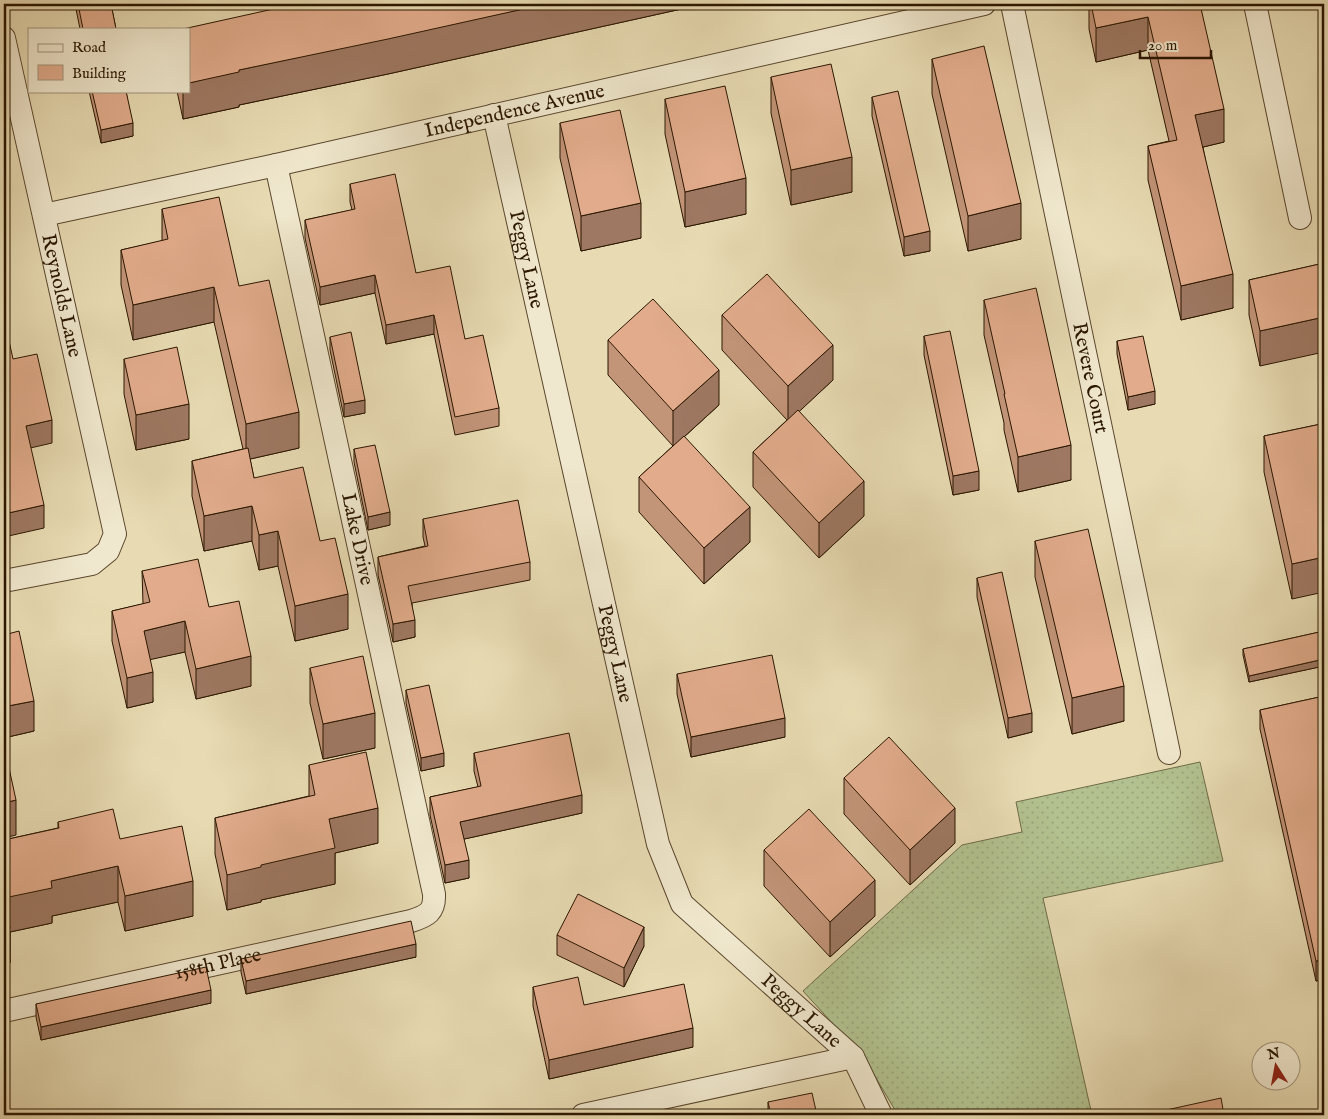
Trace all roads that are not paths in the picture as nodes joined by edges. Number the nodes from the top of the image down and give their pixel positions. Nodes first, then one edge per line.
1 (984, 4) edge
2 (1012, 4) edge
3 (1255, 4) edge
4 (4, 38) edge
5 (494, 115) junction
6 (276, 165) junction
7 (44, 215) junction
8 (1300, 218) dead end
9 (4, 581) edge
10 (1169, 753) dead end
11 (430, 912) joint
12 (4, 1011) edge
13 (853, 1057) junction
14 (583, 1115) edge
15 (881, 1115) edge

1 - 5 street, Independence Avenue
2 - 10 street, Revere Court
3 - 8 street
4 - 7 street, Reynolds Lane
5 - 6 street, Independence Avenue
5 - 13 street, Peggy Lane
6 - 7 street, Independence Avenue
6 - 11 street, Lake Drive
7 - 9 street, Reynolds Lane
11 - 12 street, 158th Place
13 - 14 street
13 - 15 street, Peggy Lane

